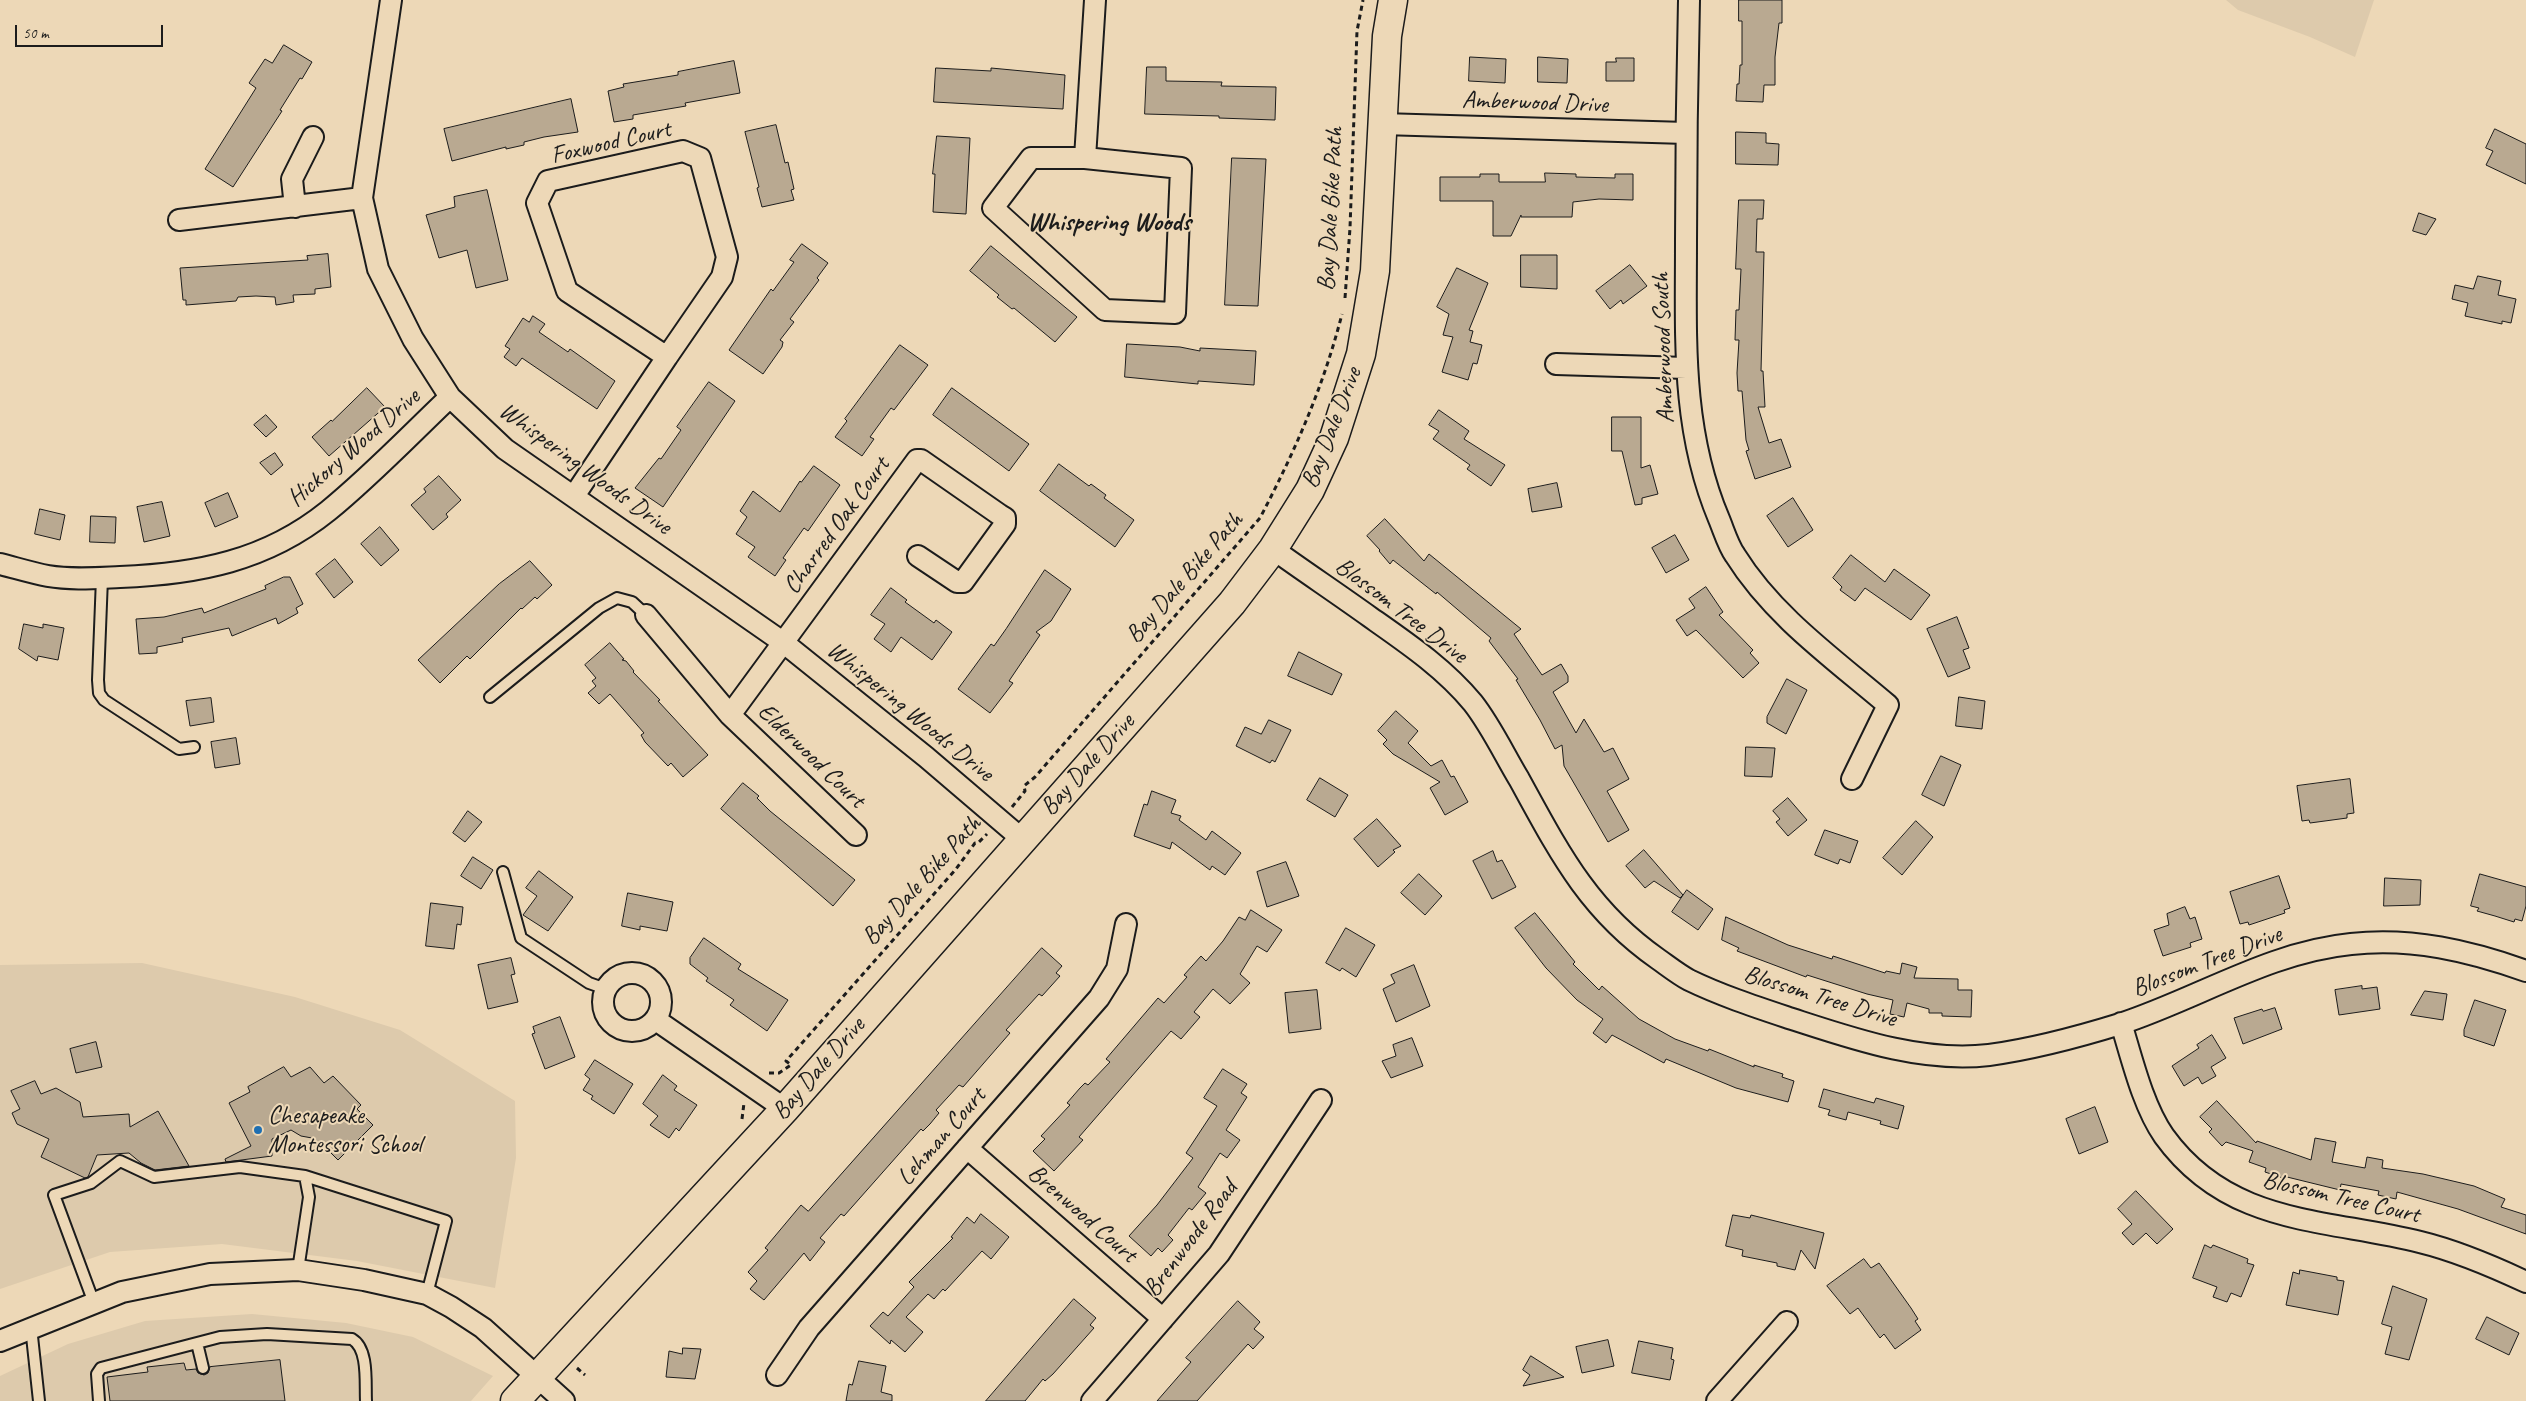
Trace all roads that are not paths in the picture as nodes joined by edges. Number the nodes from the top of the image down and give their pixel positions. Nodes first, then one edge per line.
1 (391, 0) edge
2 (1095, 0) edge
3 (1393, 0) edge
4 (1689, 0) edge
5 (1382, 124) junction
6 (1686, 133) junction
7 (313, 137) dead end
8 (1085, 158) junction
9 (362, 198) junction
10 (295, 208) junction
11 (179, 220) dead end
12 (667, 357) junction
13 (1556, 364) dead end
14 (1686, 368) junction
15 (450, 397) junction
16 (574, 496) junction
17 (1273, 549) junction
18 (918, 556) dead end
19 (0, 564) edge
20 (102, 578) junction
21 (646, 615) joint
22 (784, 643) junction
23 (490, 697) dead end
24 (730, 715) junction
25 (194, 747) dead end
26 (1852, 779) dead end
27 (856, 835) dead end
28 (1022, 840) junction
29 (503, 872) dead end
30 (1126, 924) dead end
31 (2526, 971) edge
32 (606, 989) junction
33 (656, 1020) junction
34 (2120, 1023) junction
35 (1321, 1100) dead end
36 (785, 1109) junction
37 (967, 1148) junction
38 (305, 1176) junction
39 (298, 1270) junction
40 (2526, 1282) edge
41 (428, 1294) junction
42 (94, 1303) junction
43 (1163, 1319) junction
44 (1787, 1322) dead end
45 (32, 1327) junction
46 (0, 1341) edge
47 (197, 1343) junction
48 (204, 1368) dead end
49 (777, 1375) dead end
50 (538, 1376) junction
51 (39, 1401) edge
52 (99, 1401) edge
53 (366, 1401) edge
54 (515, 1401) edge
55 (564, 1401) edge
56 (1092, 1401) edge
57 (1717, 1401) edge

1 - 9 street, Whispering Woods Drive
2 - 8 street
3 - 5 street, Bay Dale Drive
4 - 6 street, Amberwood South
5 - 6 street, Amberwood Drive
5 - 17 street, Bay Dale Drive
6 - 14 street, Amberwood South
7 - 10 street
8 - 8 street
9 - 10 street
9 - 15 street, Whispering Woods Drive
10 - 11 street
12 - 12 street, Foxwood Court
12 - 16 street, Foxwood Court
13 - 14 street
14 - 26 street, Amberwood South
15 - 16 street, Whispering Woods Drive
15 - 20 street, Hickory Wood Drive
16 - 22 street, Whispering Woods Drive
17 - 28 street, Bay Dale Drive
17 - 34 street, Blossom Tree Drive
18 - 22 street, Charred Oak Court
19 - 20 street, Hickory Wood Drive
20 - 25 lane
21 - 23 lane
21 - 24 street, Elderwood Court
22 - 24 street, Elderwood Court
22 - 28 street, Whispering Woods Drive
24 - 27 street, Elderwood Court
28 - 36 street, Bay Dale Drive
29 - 32 lane
30 - 37 street, Lehman Court
31 - 34 street, Blossom Tree Drive
32 - 33 street
32 - 33 street
33 - 36 street
34 - 40 street, Blossom Tree Court
35 - 43 street, Brenwoode Road
36 - 50 street, Bay Dale Drive
37 - 43 street, Brenwood Court
37 - 49 street, Lehman Court
38 - 39 lane
38 - 41 lane
38 - 42 lane
39 - 41 street
39 - 42 street
41 - 50 street
42 - 45 street
43 - 56 street, Brenwoode Road
44 - 57 street
45 - 46 street
45 - 51 lane
47 - 48 lane
47 - 52 lane
47 - 53 lane
50 - 54 street, Bay Dale Drive
50 - 55 street

